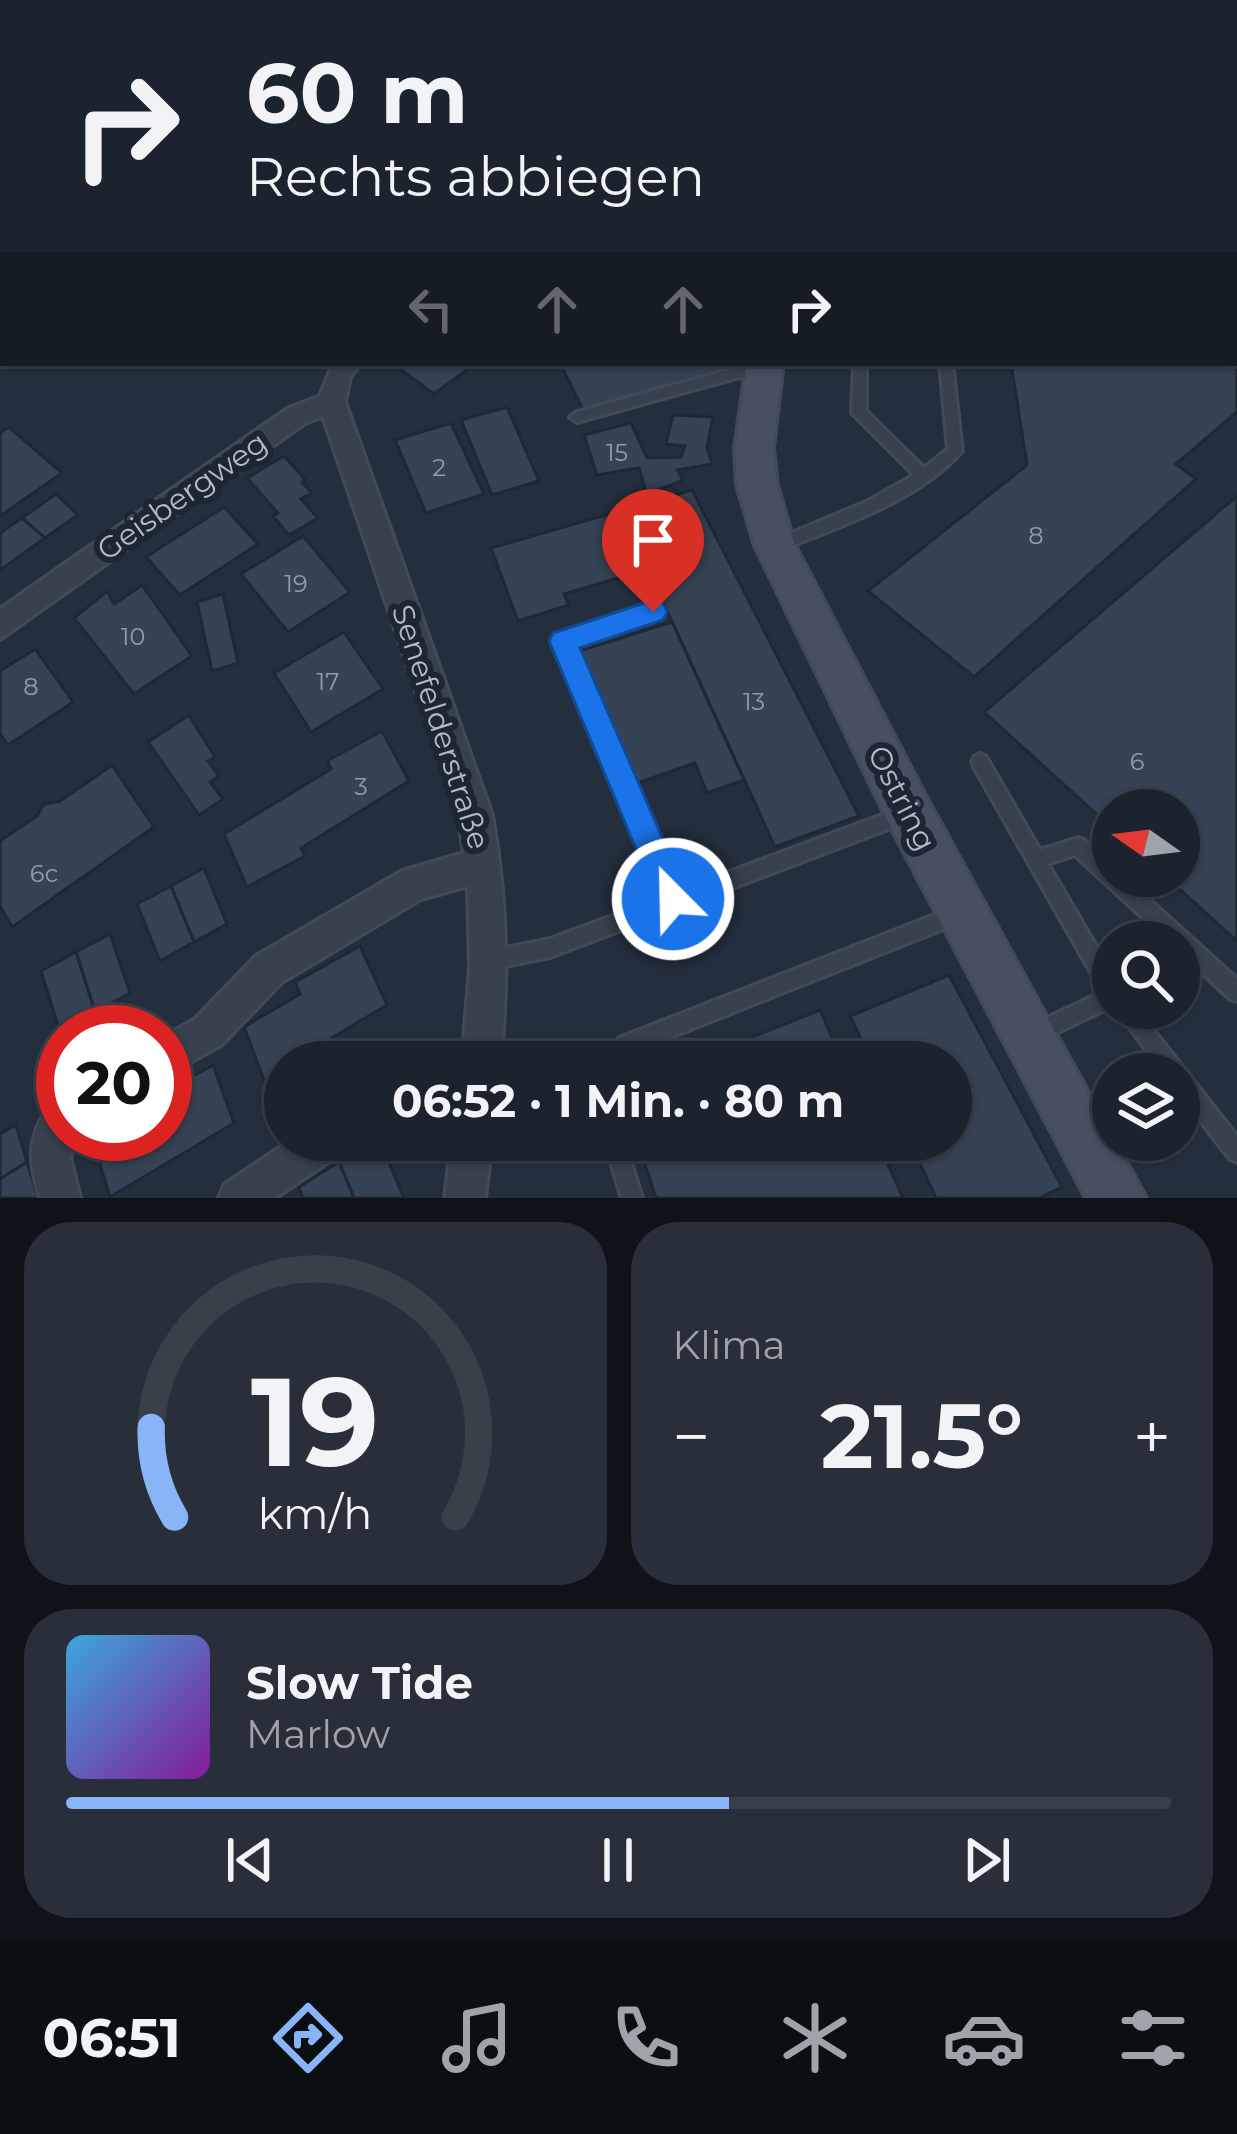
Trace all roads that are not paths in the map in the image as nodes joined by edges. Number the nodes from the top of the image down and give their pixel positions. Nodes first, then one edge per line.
1 (345, 366) edge
2 (860, 366) edge
3 (946, 366) edge
4 (764, 370) edge
5 (332, 402) junction
6 (577, 417) dead end
7 (926, 477) junction
8 (775, 546) junction
9 (653, 612) dead end
10 (0, 626) edge
11 (980, 762) dead end
12 (909, 813) junction
13 (1036, 860) junction
14 (485, 865) junction
15 (673, 899) junction
16 (963, 913) junction
17 (1092, 957) edge
18 (491, 960) junction
19 (1237, 992) edge
20 (1092, 1005) edge
21 (1140, 1029) edge
22 (1029, 1037) junction
23 (192, 1041) edge
24 (483, 1041) edge
25 (639, 1041) edge
26 (1159, 1053) edge
27 (1200, 1105) edge
28 (1237, 1152) edge
29 (49, 1161) edge
30 (294, 1161) edge
31 (469, 1161) edge
32 (621, 1161) edge
33 (60, 1198) edge
34 (239, 1198) edge
35 (465, 1198) edge
36 (632, 1198) edge
37 (1117, 1198) edge

1 - 5 street
2 - 7 lane
3 - 7 lane
4 - 6 lane, Ostring
4 - 8 street, Ostring
5 - 10 street, Geisbergweg
5 - 14 street, Senefelderstraße
7 - 8 lane
8 - 12 street, Ostring
9 - 15 lane
11 - 13 lane
12 - 15 lane
12 - 16 street, Ostring
13 - 17 lane
13 - 19 lane
14 - 18 street, Senefelderstraße
14 - 23 street
15 - 18 lane
16 - 22 street, Ostring
16 - 25 lane
18 - 24 street, Senefelderstraße
20 - 22 lane
21 - 26 lane
22 - 37 street, Ostring
27 - 28 lane
29 - 33 street
30 - 34 street
31 - 35 street
32 - 36 lane

